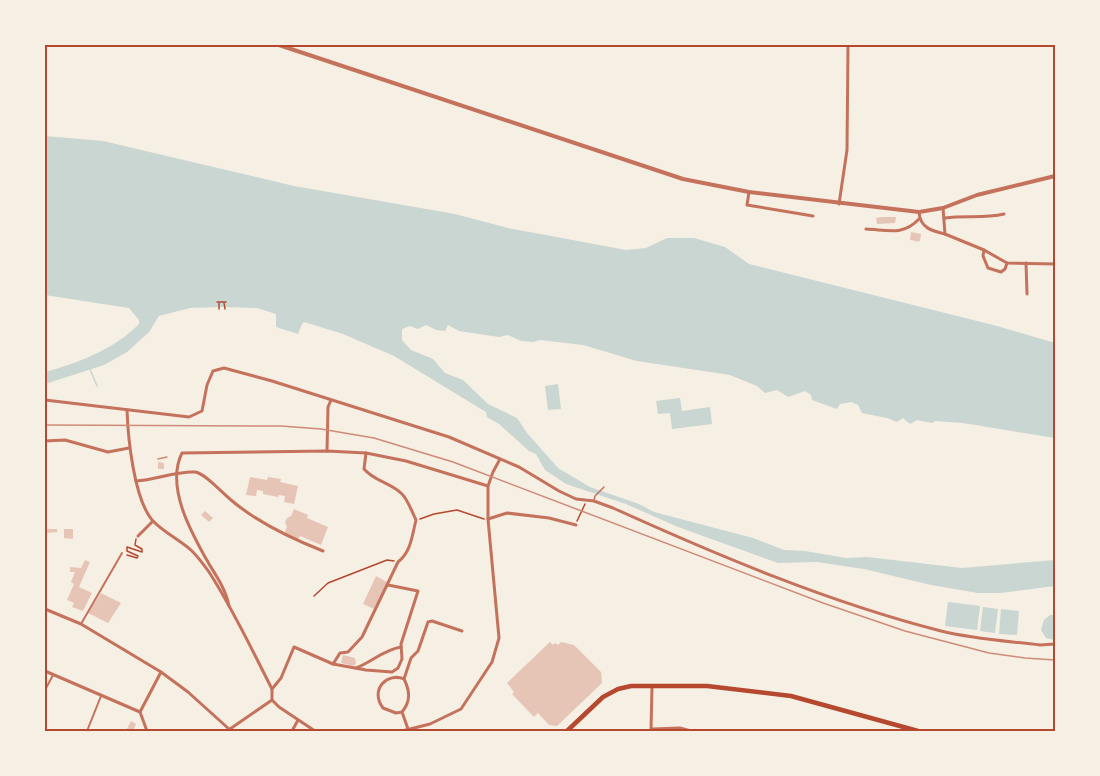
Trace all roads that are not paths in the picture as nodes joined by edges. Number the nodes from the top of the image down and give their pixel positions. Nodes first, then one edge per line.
1 (279, 45) edge
2 (848, 45) edge
3 (1055, 176) edge
4 (748, 192) junction
5 (839, 204) junction
6 (943, 208) junction
7 (919, 212) junction
8 (1004, 214) dead end
9 (813, 216) dead end
10 (945, 218) junction
11 (919, 219) junction
12 (866, 229) dead end
13 (945, 234) junction
14 (984, 250) junction
15 (1007, 263) junction
16 (1026, 263) junction
17 (1055, 264) edge
18 (1027, 294) dead end
19 (45, 400) edge
20 (330, 400) junction
21 (127, 410) junction
22 (45, 441) edge
23 (129, 448) junction
24 (327, 450) junction
25 (366, 453) junction
26 (500, 459) junction
27 (177, 474) junction
28 (136, 481) junction
29 (488, 486) junction
30 (604, 488) dead end
31 (594, 501) junction
32 (488, 519) junction
33 (153, 521) junction
34 (576, 525) road end
35 (138, 536) road end
36 (323, 551) dead end
37 (122, 553) road end
38 (388, 585) junction
39 (229, 606) junction
40 (45, 609) edge
41 (81, 624) junction
42 (462, 631) dead end
43 (1055, 644) edge
44 (401, 647) junction
45 (333, 664) junction
46 (354, 668) junction
47 (45, 671) edge
48 (161, 672) junction
49 (53, 675) junction
50 (404, 679) junction
51 (652, 686) junction
52 (272, 689) junction
53 (45, 690) edge
54 (101, 696) junction
55 (272, 700) junction
56 (140, 712) junction
57 (402, 712) junction
58 (298, 720) junction
59 (430, 724) junction
60 (408, 729) junction
61 (228, 730) edge
62 (652, 730) edge
63 (87, 731) edge
64 (147, 731) edge
65 (292, 731) edge
66 (315, 731) edge
67 (402, 731) edge
68 (430, 731) edge
69 (567, 731) edge
70 (691, 731) edge
71 (918, 731) edge

1 - 4 street
2 - 5 street
3 - 6 street
4 - 5 street
4 - 9 street
5 - 7 street
6 - 7 street
6 - 10 street
7 - 11 street
8 - 10 street
10 - 13 street
11 - 12 street
11 - 13 street
13 - 14 street
14 - 15 street
14 - 15 street
15 - 16 street
16 - 17 street
16 - 18 street
19 - 21 street
20 - 21 street
20 - 24 street
20 - 26 street
21 - 23 street
22 - 23 street
23 - 28 street
24 - 25 street
24 - 27 street
25 - 29 street
25 - 38 street
26 - 29 street
26 - 31 street
27 - 28 street
27 - 36 street
27 - 39 street
28 - 33 street
29 - 32 street
30 - 31 lane
31 - 43 street
32 - 34 street
32 - 59 street
33 - 35 street
33 - 39 street
37 - 41 street
38 - 44 street
38 - 45 street
39 - 52 street
40 - 41 street
41 - 48 street
42 - 50 street
44 - 46 street
44 - 46 street
45 - 46 street
45 - 52 street
47 - 49 street
48 - 56 street
48 - 61 street
49 - 53 street
49 - 54 street
50 - 57 street
50 - 57 street
51 - 62 street
51 - 69 main road
51 - 71 main road
52 - 55 street
54 - 56 street
54 - 63 street
55 - 58 street
55 - 61 street
56 - 64 street
57 - 60 street
58 - 65 street
58 - 66 street
59 - 60 street
59 - 68 street
60 - 67 street
62 - 70 street

